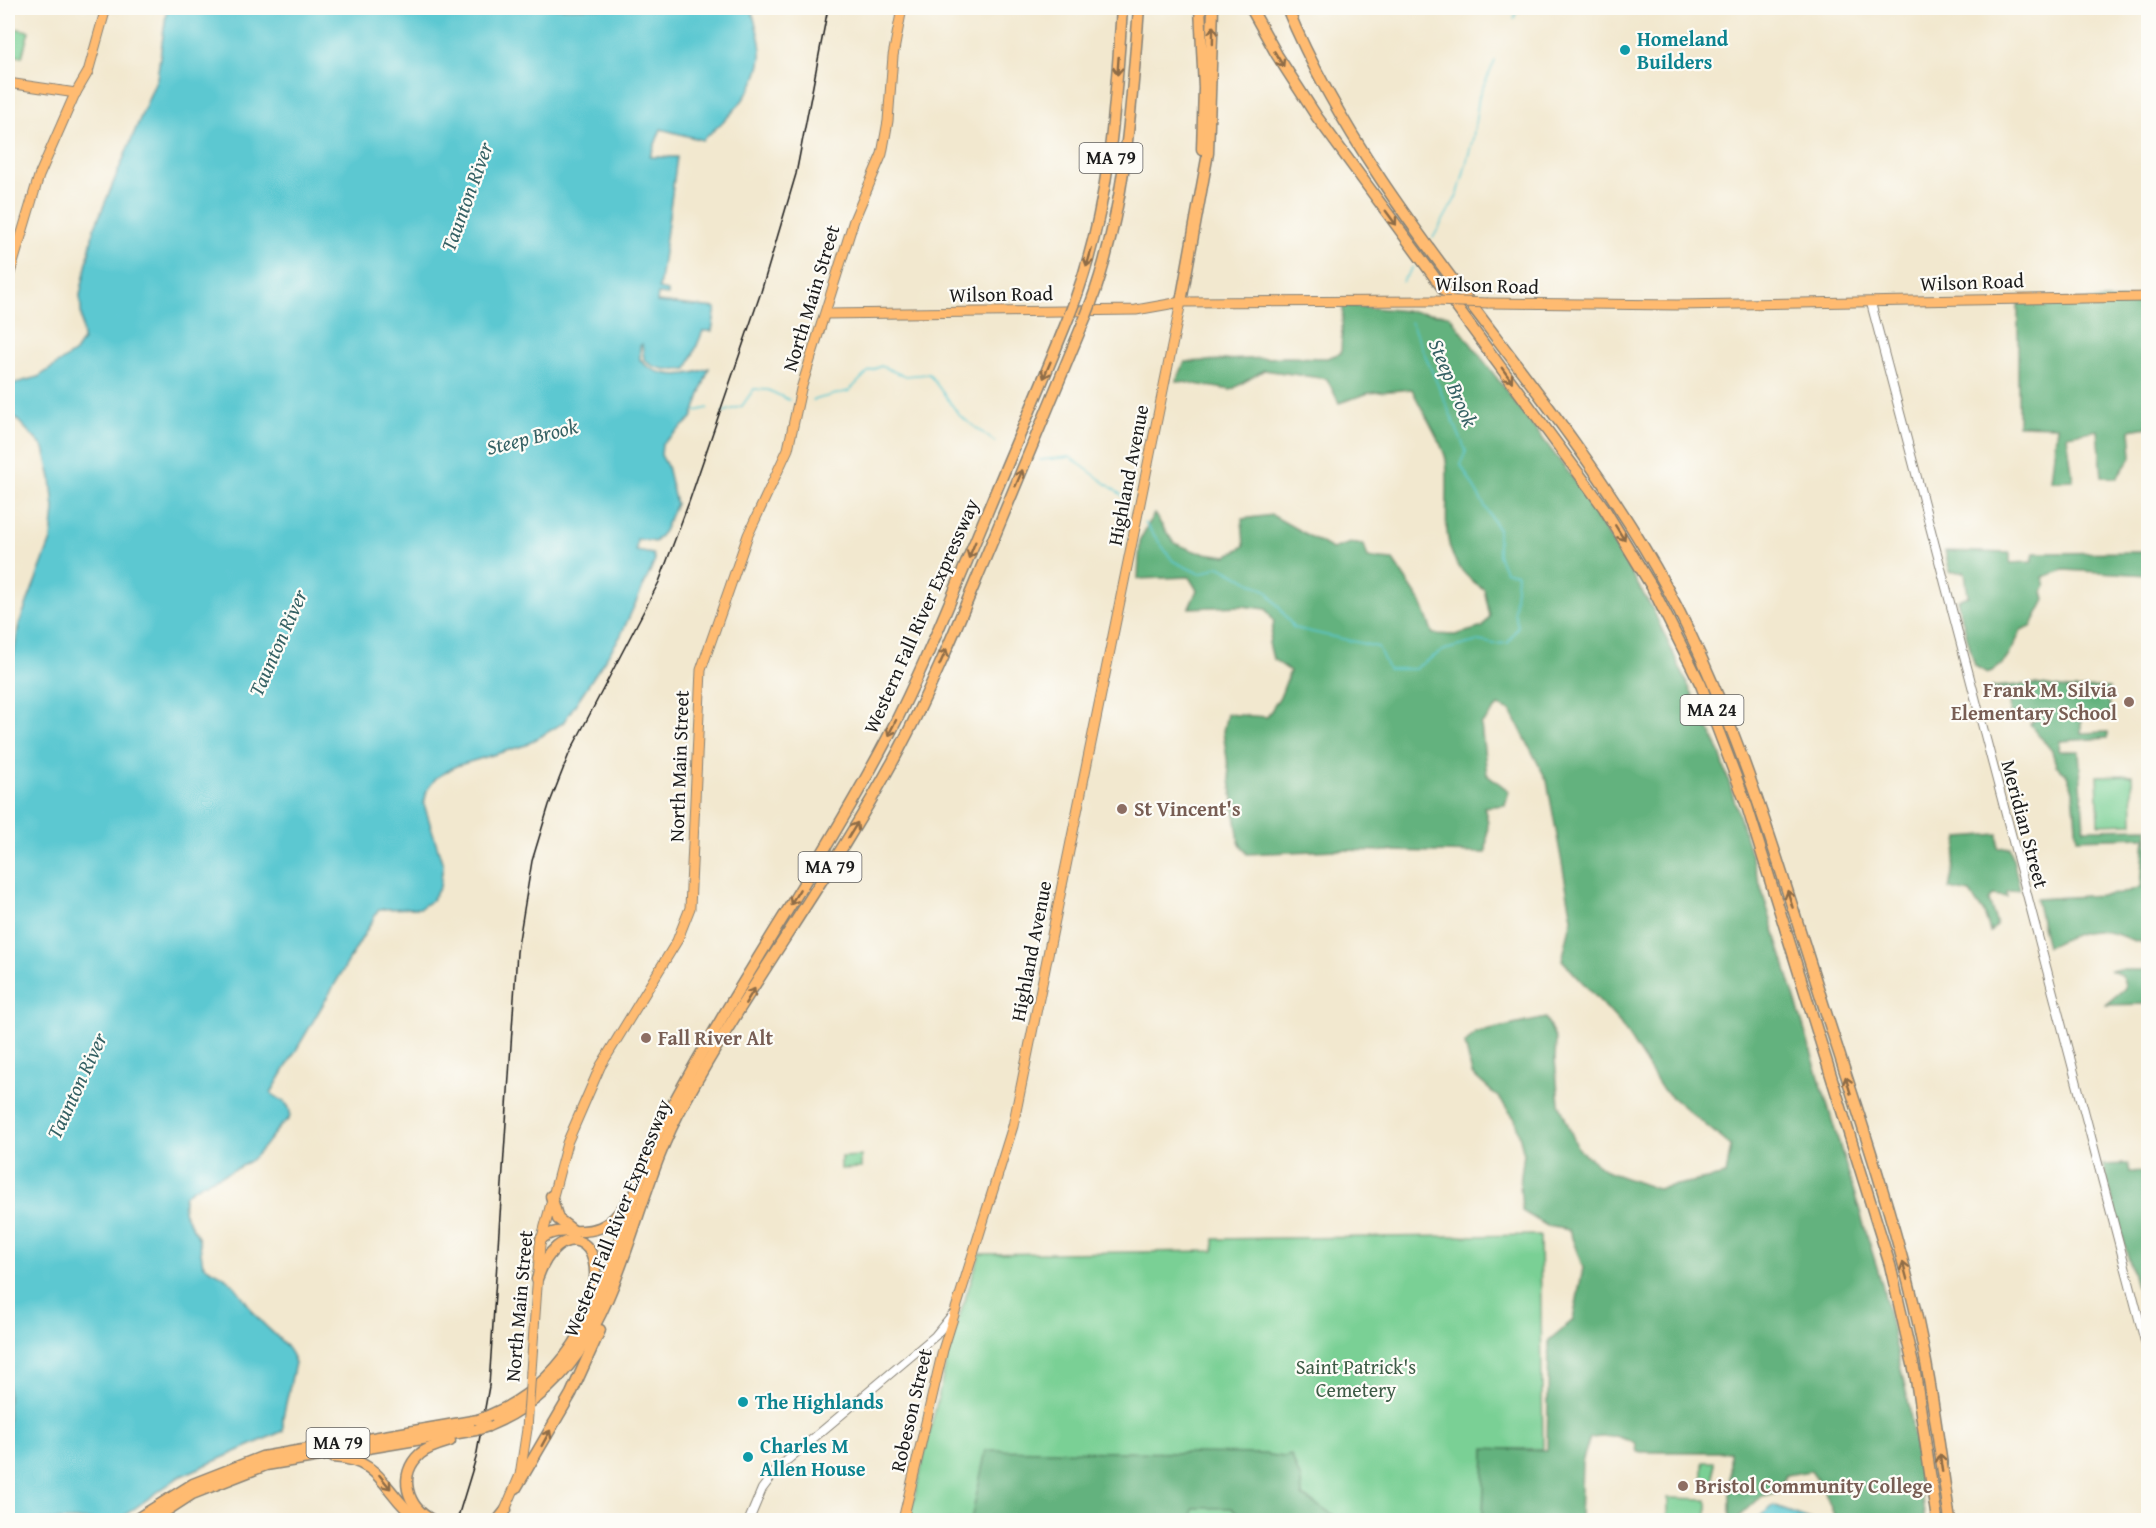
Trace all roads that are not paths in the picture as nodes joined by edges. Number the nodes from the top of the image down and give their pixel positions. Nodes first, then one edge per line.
1 (106, 8) edge
2 (902, 8) edge
3 (1122, 8) edge
4 (1139, 8) edge
5 (1200, 8) edge
6 (1213, 8) edge
7 (1251, 8) edge
8 (1287, 8) edge
9 (8, 83) edge
10 (76, 93) junction
11 (1200, 198) junction
12 (8, 280) edge
13 (2148, 297) edge
14 (1181, 302) junction
15 (1871, 303) junction
16 (826, 314) junction
17 (646, 1164) junction
18 (551, 1196) junction
19 (581, 1233) junction
20 (541, 1239) junction
21 (571, 1241) junction
22 (615, 1277) junction
23 (537, 1279) junction
24 (955, 1309) junction
25 (2148, 1353) edge
26 (567, 1357) junction
27 (483, 1426) junction
28 (293, 1459) junction
29 (516, 1488) junction
30 (502, 1517) edge
31 (133, 1521) edge
32 (152, 1521) edge
33 (419, 1521) edge
34 (432, 1521) edge
35 (749, 1521) edge
36 (903, 1521) edge
37 (1937, 1521) edge
38 (1950, 1521) edge

1 - 10 main road
2 - 16 main road, North Main Street
3 -> 17 highway, Western Fall River Expressway / MA 79, bridge
22 -> 4 highway, Western Fall River Expressway / MA 79, bridge
5 - 11 highway
11 -> 6 highway
7 -> 37 highway, MA 24
38 -> 8 highway, MA 24
9 - 10 main road
10 - 12 main road
11 - 14 highway
13 - 15 main road, Wilson Road
14 - 15 main road, Wilson Road, bridge
14 - 16 main road, Wilson Road
14 - 24 main road, Highland Avenue
15 - 25 street, Meridian Street
16 - 18 main road, North Main Street
17 - 19 highway
17 - 26 highway, Western Fall River Expressway / MA 79
18 - 19 highway
18 - 20 main road, North Main Street
19 - 20 highway
20 - 21 highway
20 - 23 main road, North Main Street
21 - 23 highway
21 - 26 highway
22 - 27 highway, Western Fall River Expressway / MA 79
29 -> 22 highway
23 - 29 main road, North Main Street, bridge
24 - 35 street, Highland Avenue
24 - 36 main road, Robeson Street
26 - 27 highway, Western Fall River Expressway / MA 79
27 - 28 highway, Western Fall River Expressway / MA 79
27 - 31 highway, Western Fall River Expressway / MA 79
27 - 34 highway
28 - 32 highway, Western Fall River Expressway / MA 79
28 -> 33 highway
29 - 30 main road, North Main Street

